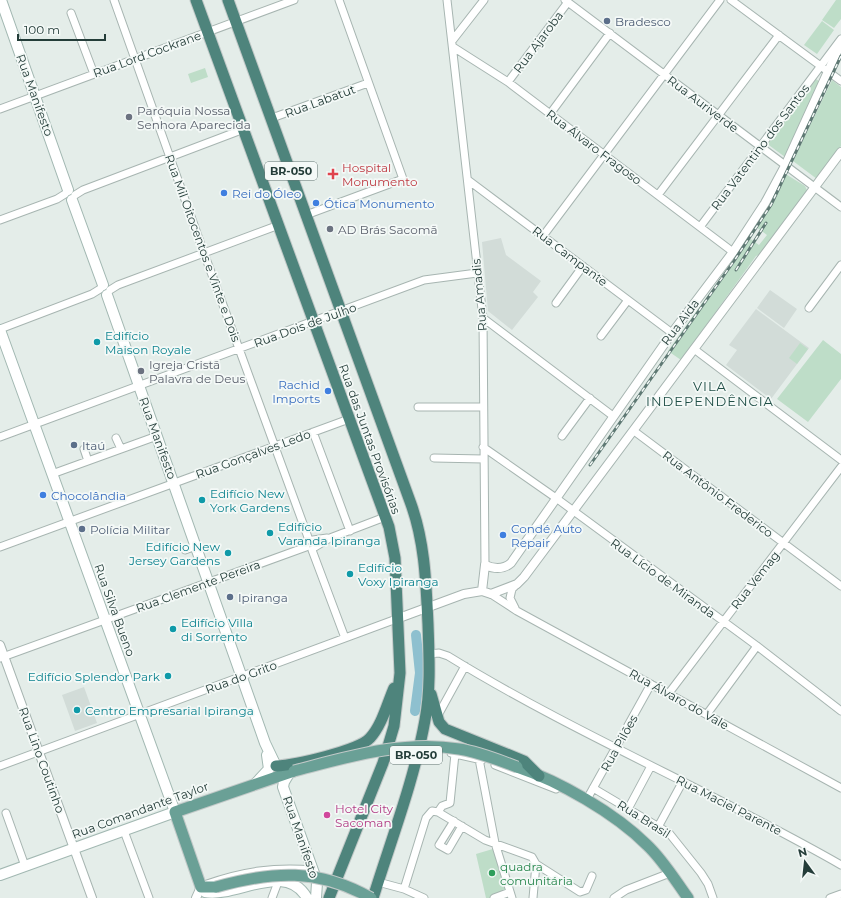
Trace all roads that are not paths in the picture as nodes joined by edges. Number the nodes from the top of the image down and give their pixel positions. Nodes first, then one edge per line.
1 (1, 0) edge
2 (196, 0) edge
3 (228, 0) edge
4 (294, 0) edge
5 (339, 0) edge
6 (447, 0) edge
7 (484, 0) edge
8 (720, 0) edge
9 (731, 0) edge
10 (117, 1) edge
11 (567, 1) edge
12 (71, 13) dead end
13 (233, 22) junction
14 (450, 27) junction
15 (210, 31) junction
16 (460, 31) junction
17 (610, 34) junction
18 (779, 35) junction
19 (841, 39) edge
20 (841, 43) edge
21 (453, 44) junction
22 (135, 59) junction
23 (824, 69) junction
24 (94, 74) junction
25 (665, 75) junction
26 (841, 81) edge
27 (508, 82) junction
28 (368, 83) junction
29 (35, 96) junction
30 (0, 109) edge
31 (550, 114) junction
32 (718, 116) junction
33 (272, 118) junction
34 (244, 129) junction
35 (760, 147) junction
36 (841, 152) edge
37 (604, 155) junction
38 (170, 157) junction
39 (785, 166) junction
40 (468, 180) junction
41 (815, 188) junction
42 (70, 194) junction
43 (658, 195) junction
44 (841, 207) edge
45 (306, 215) junction
46 (0, 220) edge
47 (279, 225) junction
48 (700, 227) junction
49 (543, 236) junction
50 (733, 252) junction
51 (204, 253) junction
52 (841, 265) edge
53 (583, 266) junction
54 (478, 273) junction
55 (105, 289) junction
56 (628, 300) junction
57 (556, 303) dead end
58 (809, 308) dead end
59 (338, 312) junction
60 (483, 318) junction
61 (317, 320) junction
62 (0, 330) edge
63 (672, 333) junction
64 (601, 336) dead end
65 (239, 349) junction
66 (694, 349) junction
67 (139, 386) junction
68 (590, 398) junction
69 (484, 406) junction
70 (418, 407) dead end
71 (613, 416) junction
72 (349, 418) junction
73 (34, 425) junction
74 (634, 431) junction
75 (313, 432) junction
76 (157, 436) junction
77 (562, 436) dead end
78 (0, 437) edge
79 (116, 438) dead end
80 (275, 446) junction
81 (483, 447) junction
82 (84, 449) dead end
83 (121, 449) junction
84 (434, 458) dead end
85 (483, 459) junction
86 (841, 460) edge
87 (88, 461) junction
88 (841, 467) edge
89 (52, 474) junction
90 (174, 483) junction
91 (556, 498) junction
92 (573, 511) junction
93 (385, 517) junction
94 (70, 521) junction
95 (350, 531) junction
96 (784, 544) junction
97 (311, 545) junction
98 (196, 546) junction
99 (0, 547) edge
100 (185, 550) dead end
101 (484, 565) junction
102 (209, 581) junction
103 (517, 584) junction
104 (841, 586) edge
105 (482, 591) junction
106 (492, 594) junction
107 (423, 609) junction
108 (518, 611) junction
109 (402, 617) junction
110 (106, 620) junction
111 (722, 621) junction
112 (345, 638) junction
113 (0, 645) edge
114 (757, 646) junction
115 (429, 654) junction
116 (2, 657) edge
117 (465, 666) junction
118 (400, 673) junction
119 (242, 677) junction
120 (428, 682) junction
121 (651, 684) junction
122 (669, 693) junction
123 (841, 711) edge
124 (139, 714) junction
125 (707, 714) junction
126 (437, 718) junction
127 (424, 726) junction
128 (265, 743) junction
129 (615, 749) junction
130 (39, 752) junction
131 (455, 754) junction
132 (479, 759) junction
133 (0, 766) edge
134 (276, 766) junction
135 (652, 766) junction
136 (292, 771) junction
137 (539, 776) junction
138 (683, 781) junction
139 (256, 783) junction
140 (840, 784) edge
141 (593, 788) junction
142 (568, 791) junction
143 (586, 801) junction
144 (628, 809) junction
145 (175, 812) junction
146 (438, 812) junction
147 (6, 813) dead end
148 (454, 821) junction
149 (462, 826) junction
150 (658, 827) junction
151 (124, 831) junction
152 (495, 843) junction
153 (74, 848) junction
154 (535, 863) junction
155 (841, 865) edge
156 (25, 866) junction
157 (313, 870) junction
158 (670, 873) junction
159 (0, 875) edge
160 (592, 876) dead end
161 (278, 882) junction
162 (378, 882) junction
163 (201, 887) junction
164 (404, 889) junction
165 (841, 894) edge
166 (511, 895) edge
167 (92, 898) edge
168 (149, 898) edge
169 (196, 898) edge
170 (272, 898) edge
171 (307, 898) edge
172 (316, 898) edge
173 (329, 898) edge
174 (372, 898) edge
175 (424, 898) edge
176 (494, 898) edge
177 (533, 898) edge
178 (614, 898) edge
179 (688, 898) edge
180 (713, 898) edge
181 (830, 898) edge

1 - 29 main road, Rua Manifesto
2 - 15 highway, Rua das Juntas Provisórias / BR-050
3 - 13 highway, Rua das Juntas Provisórias / BR-050
4 - 13 street, Rua Lord Cockrane
5 - 28 street
6 - 14 street, Rua Amadis
7 - 16 street
8 - 25 street
9 - 18 street
10 - 22 street, Rua Mil Oitocentos e Vinte e Dois
11 - 17 street, Rua Auriverde
11 - 27 street, Rua Ajaroba
12 - 24 street
13 - 15 street, Rua Lord Cockrane
13 - 33 highway, Rua das Juntas Provisórias / BR-050
14 - 16 street
14 - 21 street, Rua Amadis
15 - 22 street, Rua Lord Cockrane
15 - 34 highway, Rua das Juntas Provisórias / BR-050
16 - 21 street
17 - 25 street, Rua Auriverde
17 - 31 street
18 - 23 street
18 - 32 street
19 - 23 street, Rua Vatentino dos Santos
20 - 23 street, Rua Aida
21 - 27 street, Rua Álvaro Fragoso
21 - 40 street, Rua Amadis
22 - 24 street, Rua Lord Cockrane
22 - 38 street, Rua Mil Oitocentos e Vinte e Dois
23 - 26 street
23 - 35 street, Rua Vatentino dos Santos
23 - 39 street, Rua Aida
24 - 29 street, Rua Lord Cockrane
25 - 32 street, Rua Auriverde
25 - 37 street
27 - 31 street, Rua Álvaro Fragoso
28 - 33 street, Rua Labatut
28 - 45 street
29 - 30 street, Rua Lord Cockrane
29 - 42 main road, Rua Manifesto
31 - 37 street, Rua Álvaro Fragoso
32 - 35 street, Rua Auriverde
32 - 43 street
33 - 45 highway, Rua das Juntas Provisórias / BR-050
34 - 38 street
34 - 47 highway, Rua das Juntas Provisórias / BR-050
35 - 39 street, Rua Auriverde
35 - 48 street, Rua Vatentino dos Santos
36 - 41 street
37 - 43 street, Rua Álvaro Fragoso
37 - 49 street
38 - 42 street
38 - 51 street, Rua Mil Oitocentos e Vinte e Dois
39 - 41 street, Rua Auriverde
39 - 50 street, Rua Aida
40 - 49 street, Rua Campante
40 - 54 street, Rua Amadis
41 - 44 street, Rua Auriverde
41 - 66 street
42 - 46 street
42 - 55 main road, Rua Manifesto
43 - 48 street, Rua Álvaro Fragoso
45 - 59 highway, Rua das Juntas Provisórias / BR-050
47 - 51 street
47 - 61 highway, Rua das Juntas Provisórias / BR-050
48 - 50 street, Rua Álvaro Fragoso
49 - 53 street, Rua Campante
50 - 63 street, Rua Aida
51 - 55 street
51 - 65 street, Rua Mil Oitocentos e Vinte e Dois
52 - 58 street
53 - 56 street, Rua Campante
53 - 57 street
54 - 59 street, Rua Dois de Julho
54 - 60 street, Rua Amadis
55 - 62 street
55 - 67 main road, Rua Manifesto
56 - 63 street, Rua Campante
56 - 64 street
59 - 61 street, Rua Dois de Julho
59 - 107 highway, Rua das Juntas Provisórias / BR-050
60 - 68 street
60 - 69 street, Rua Amadis
61 - 65 street, Rua Dois de Julho
61 - 72 highway, Rua das Juntas Provisórias / BR-050
62 - 73 main road, Rua Silva Bueno
63 - 71 street, Rua Aida
65 - 67 street, Rua Dois de Julho
65 - 80 street, Rua Mil Oitocentos e Vinte e Dois
66 - 74 street
66 - 86 street
67 - 73 street, Rua Dois de Julho
67 - 76 main road, Rua Manifesto
68 - 71 street
68 - 77 street
69 - 70 street
69 - 81 street, Rua Amadis
71 - 91 street, Rua Aida
72 - 75 street, Rua Gonçalves Ledo
72 - 93 highway, Rua das Juntas Provisórias / BR-050
73 - 78 street, Rua Dois de Julho
73 - 89 main road, Rua Silva Bueno
74 - 92 street
74 - 96 street, Rua Antônio Frederico
75 - 80 street, Rua Gonçalves Ledo
75 - 95 street
76 - 83 street
76 - 90 main road, Rua Manifesto
79 - 83 street
80 - 90 street, Rua Gonçalves Ledo
80 - 97 street, Rua Mil Oitocentos e Vinte e Dois
81 - 85 street, Rua Amadis
81 - 91 street, Rua Lício de Miranda
82 - 87 street
83 - 87 street
84 - 85 street
85 - 101 street, Rua Amadis
87 - 89 street
88 - 96 street, Rua Vemag
89 - 94 main road, Rua Silva Bueno
90 - 94 street, Rua Gonçalves Ledo
90 - 98 main road, Rua Manifesto
91 - 92 street, Rua Lício de Miranda
91 - 101 street, Rua Aida
92 - 103 street
92 - 111 street, Rua Lício de Miranda
93 - 95 street, Rua Clemente Pereira
93 - 109 highway, Rua das Juntas Provisórias / BR-050
94 - 99 street, Rua Gonçalves Ledo
94 - 110 main road, Rua Silva Bueno
95 - 97 street, Rua Clemente Pereira
96 - 104 street, Rua Antônio Frederico
96 - 111 street, Rua Vemag
97 - 102 street, Rua Clemente Pereira
97 - 112 street, Rua Mil Oitocentos e Vinte e Dois
98 - 100 street
98 - 102 main road, Rua Manifesto
101 - 105 street, Rua Amadis
102 - 110 street, Rua Clemente Pereira
102 - 119 main road, Rua Manifesto
103 - 106 street
103 - 108 street
105 - 106 street, Rua Álvaro do Vale
105 - 107 street, Rua do Grito
106 - 108 street, Rua Álvaro do Vale
107 - 109 street, Rua do Grito
107 - 115 highway, Rua das Juntas Provisórias / BR-050
108 - 121 street, Rua Álvaro do Vale
109 - 112 street, Rua do Grito
109 - 118 highway, Rua das Juntas Provisórias / BR-050
110 - 116 street, Rua Clemente Pereira
110 - 124 main road, Rua Silva Bueno
111 - 114 street, Rua Lício de Miranda
111 - 122 street, Rua Vemag
112 - 119 street, Rua do Grito
113 - 116 street, Rua Lino Coutinho
114 - 123 street, Rua Lício de Miranda
114 - 125 street
115 - 117 street, Rua Maciel Parente
115 - 120 highway, Rua das Juntas Provisórias / BR-050
116 - 130 street, Rua Lino Coutinho
117 - 126 street
117 - 129 street, Rua Maciel Parente
118 - 134 highway
118 - 173 highway, Rua das Juntas Provisórias / BR-050
119 - 124 street, Rua do Grito
119 - 128 main road
120 - 126 highway
120 - 127 highway, Rua das Juntas Provisórias / BR-050
121 - 122 street, Rua Álvaro do Vale
121 - 129 street, Rua Pilões
122 - 125 street, Rua Álvaro do Vale
124 - 130 street, Rua do Grito
124 - 145 main road, Rua Silva Bueno
125 - 140 street, Rua Álvaro do Vale
126 - 137 highway
127 - 131 street
127 - 162 highway, Rua das Juntas Provisórias / BR-050
128 - 134 main road
128 - 139 main road
129 - 135 street, Rua Maciel Parente
129 - 141 street, Rua Pilões
130 - 133 street, Rua do Grito
130 - 153 street, Rua Lino Coutinho
131 - 132 street
131 - 146 street
132 - 142 street
132 - 152 street
134 - 136 main road
135 - 138 street, Rua Maciel Parente
135 - 144 street
136 - 137 main road, Rua Comandante Taylor, bridge
136 - 139 main road, Rua Comandante Taylor
136 - 157 main road, Rua Manifesto
137 - 142 main road, Rua Comandante Taylor
138 - 150 street
138 - 155 street, Rua Maciel Parente
139 - 145 main road, Rua Comandante Taylor
141 - 143 street, Rua Pilões
141 - 144 street, Rua Brasil
142 - 143 main road, Rua Comandante Taylor
143 - 158 main road, Rua Comandante Taylor
144 - 150 street, Rua Brasil
145 - 151 main road, Rua Comandante Taylor
145 - 163 main road, Rua Silva Bueno
146 - 148 street
146 - 164 street
147 - 156 street
148 - 149 street
148 - 149 street
149 - 152 street
150 - 180 street, Rua Brasil
151 - 153 main road, Rua Comandante Taylor
151 - 168 street
152 - 154 street
152 - 166 street
153 - 156 main road, Rua Comandante Taylor
153 - 167 street, Rua Lino Coutinho
154 - 160 street
154 - 177 street
156 - 159 main road, Rua Comandante Taylor
157 - 163 street
157 - 172 main road, Rua Manifesto
158 - 178 street
158 - 179 main road, Rua Comandante Taylor
161 - 163 main road
161 - 170 street
161 - 171 main road
162 - 164 street
162 - 174 highway, Rua das Juntas Provisórias / BR-050
163 - 169 street
163 - 174 main road, bridge
164 - 175 street
165 - 181 street
166 - 176 street

